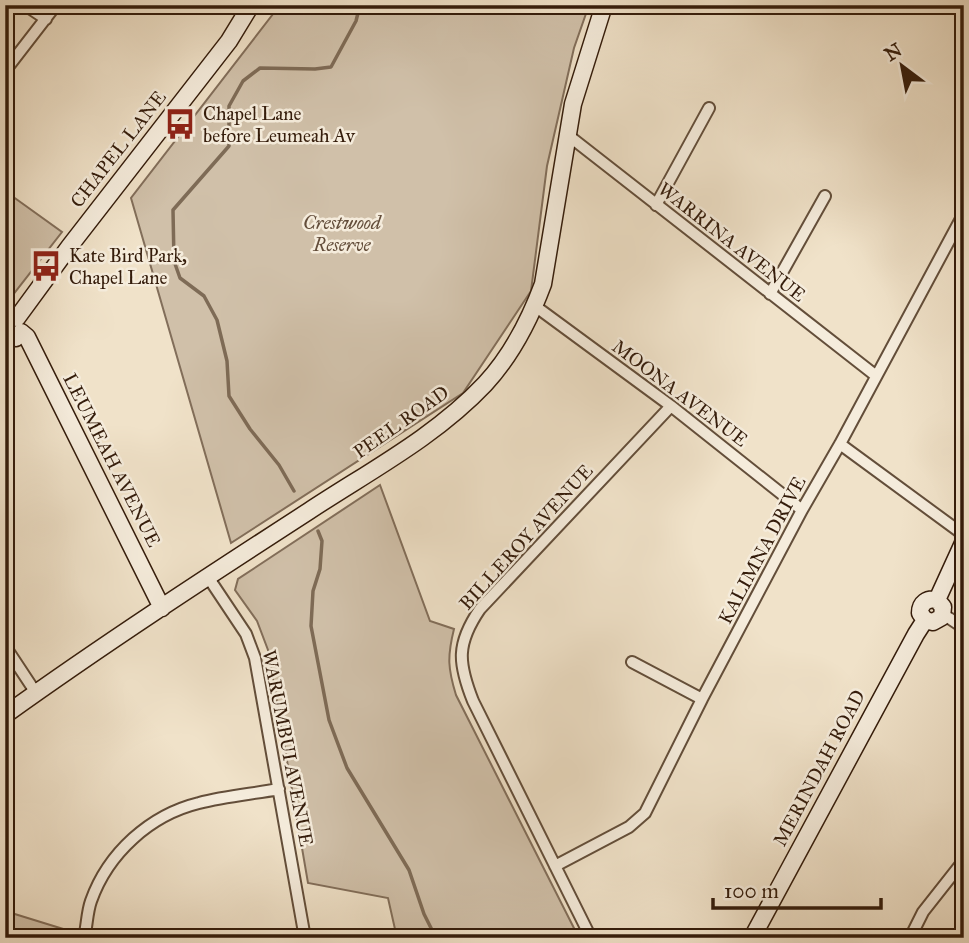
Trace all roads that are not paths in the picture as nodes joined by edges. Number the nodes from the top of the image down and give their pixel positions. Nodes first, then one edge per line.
1 (25, 5) edge
2 (56, 5) edge
3 (251, 5) edge
4 (604, 5) edge
5 (46, 19) junction
6 (5, 71) edge
7 (709, 108) dead end
8 (569, 136) junction
9 (825, 196) dead end
10 (656, 205) junction
11 (964, 213) edge
12 (770, 294) junction
13 (535, 306) junction
14 (12, 326) edge
15 (876, 375) junction
16 (671, 406) junction
17 (840, 444) junction
18 (802, 510) junction
19 (964, 535) edge
20 (964, 541) edge
21 (208, 577) junction
22 (162, 608) junction
23 (933, 618) junction
24 (964, 628) edge
25 (5, 646) edge
26 (632, 662) dead end
27 (36, 693) junction
28 (702, 699) junction
29 (5, 715) edge
30 (279, 789) junction
31 (964, 860) edge
32 (555, 866) junction
33 (84, 938) edge
34 (305, 938) edge
35 (591, 938) edge
36 (752, 938) edge
37 (910, 938) edge

1 - 5 street
2 - 5 street
3 - 14 street, CHAPEL LANE
4 - 8 street, PEEL ROAD
5 - 6 street
7 - 10 street
8 - 10 street, WARRINA AVENUE
8 - 13 street, PEEL ROAD
9 - 12 street
10 - 12 street, WARRINA AVENUE
11 - 15 street, KALIMNA DRIVE
12 - 15 street, WARRINA AVENUE
13 - 16 street, MOONA AVENUE
13 - 21 street, PEEL ROAD
14 - 22 street, LEUMEAH AVENUE
15 - 17 street, KALIMNA DRIVE
16 - 18 street, MOONA AVENUE
16 - 32 street, BILLEROY AVENUE
17 - 18 street, KALIMNA DRIVE
17 - 19 street
18 - 28 street, KALIMNA DRIVE
20 - 23 street, MERINDAH ROAD
21 - 22 street, PEEL ROAD
21 - 30 street, WARUMBUI AVENUE
22 - 27 street, PEEL ROAD
23 - 24 street
23 - 36 street, MERINDAH ROAD
25 - 27 street
26 - 28 street
27 - 29 street, PEEL ROAD
28 - 32 street, KALIMNA DRIVE
30 - 33 street
30 - 34 street, WARUMBUI AVENUE
31 - 37 street
32 - 35 street, BILLEROY AVENUE

